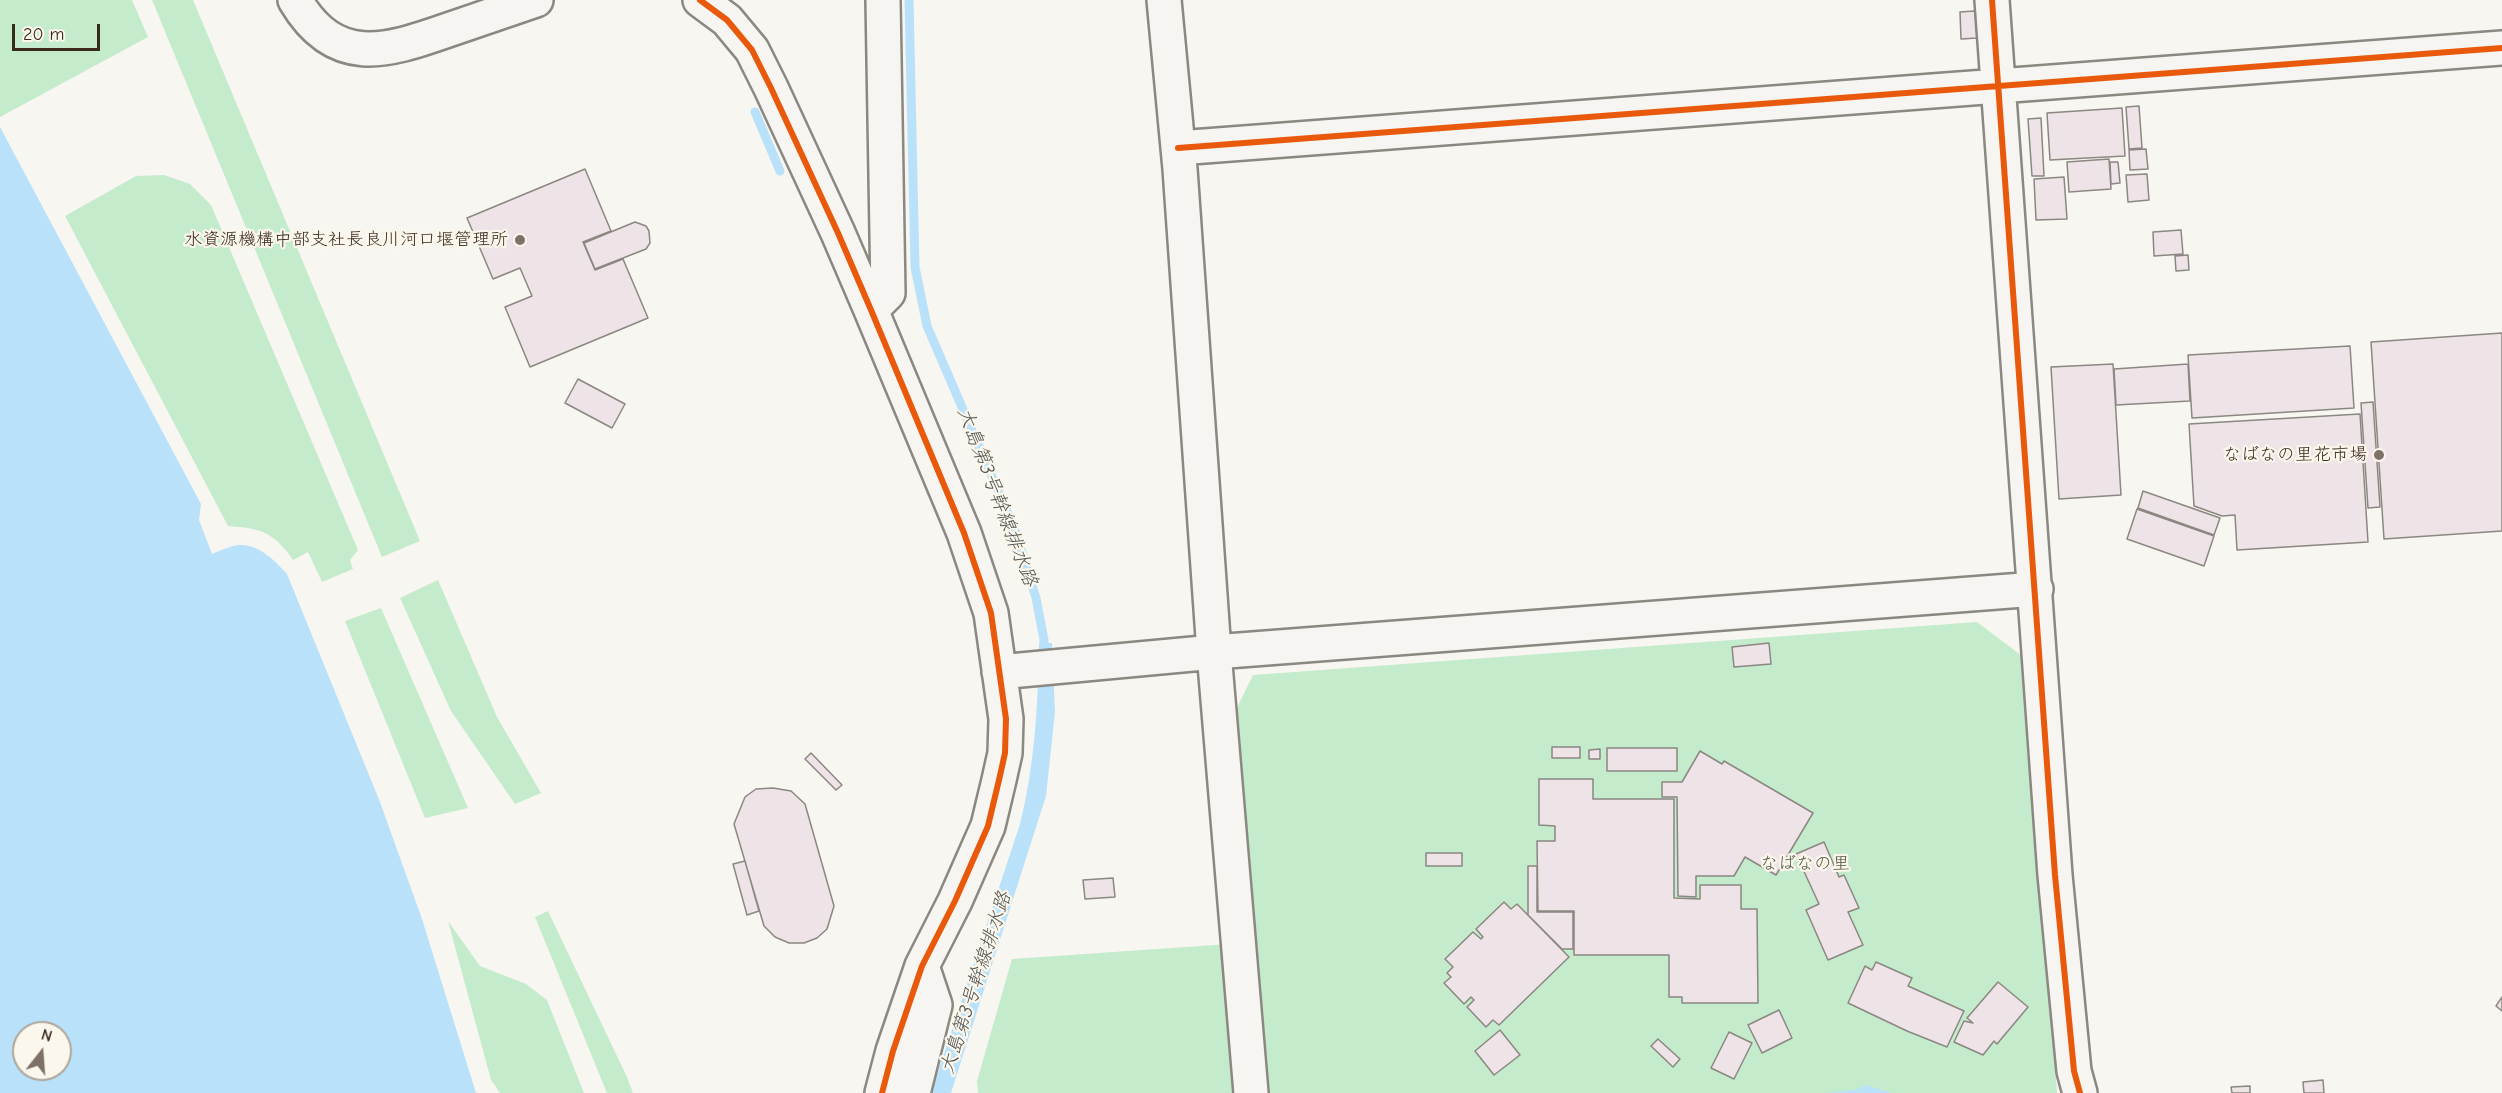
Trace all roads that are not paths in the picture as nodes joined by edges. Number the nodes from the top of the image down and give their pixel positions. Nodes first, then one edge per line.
1 (295, 0) edge
2 (536, 0) edge
3 (700, 0) edge
4 (883, 0) edge
5 (1164, 0) edge
6 (1992, 0) edge
7 (2502, 48) edge
8 (1998, 86) junction
9 (1178, 148) junction
10 (871, 310) junction
11 (2036, 589) junction
12 (1214, 652) junction
13 (1011, 670) junction
14 (922, 966) junction
15 (882, 1093) edge
16 (913, 1093) edge
17 (1251, 1093) edge
18 (2080, 1093) edge

1 - 2 street
3 - 10 street
4 - 10 street
5 - 9 street
6 - 8 street
7 - 8 street
8 - 9 street
8 - 11 street
9 - 12 street
10 - 13 street
11 - 12 street
11 - 18 street
12 - 13 street
12 - 17 street
13 - 14 street
14 - 15 street
14 - 16 street

